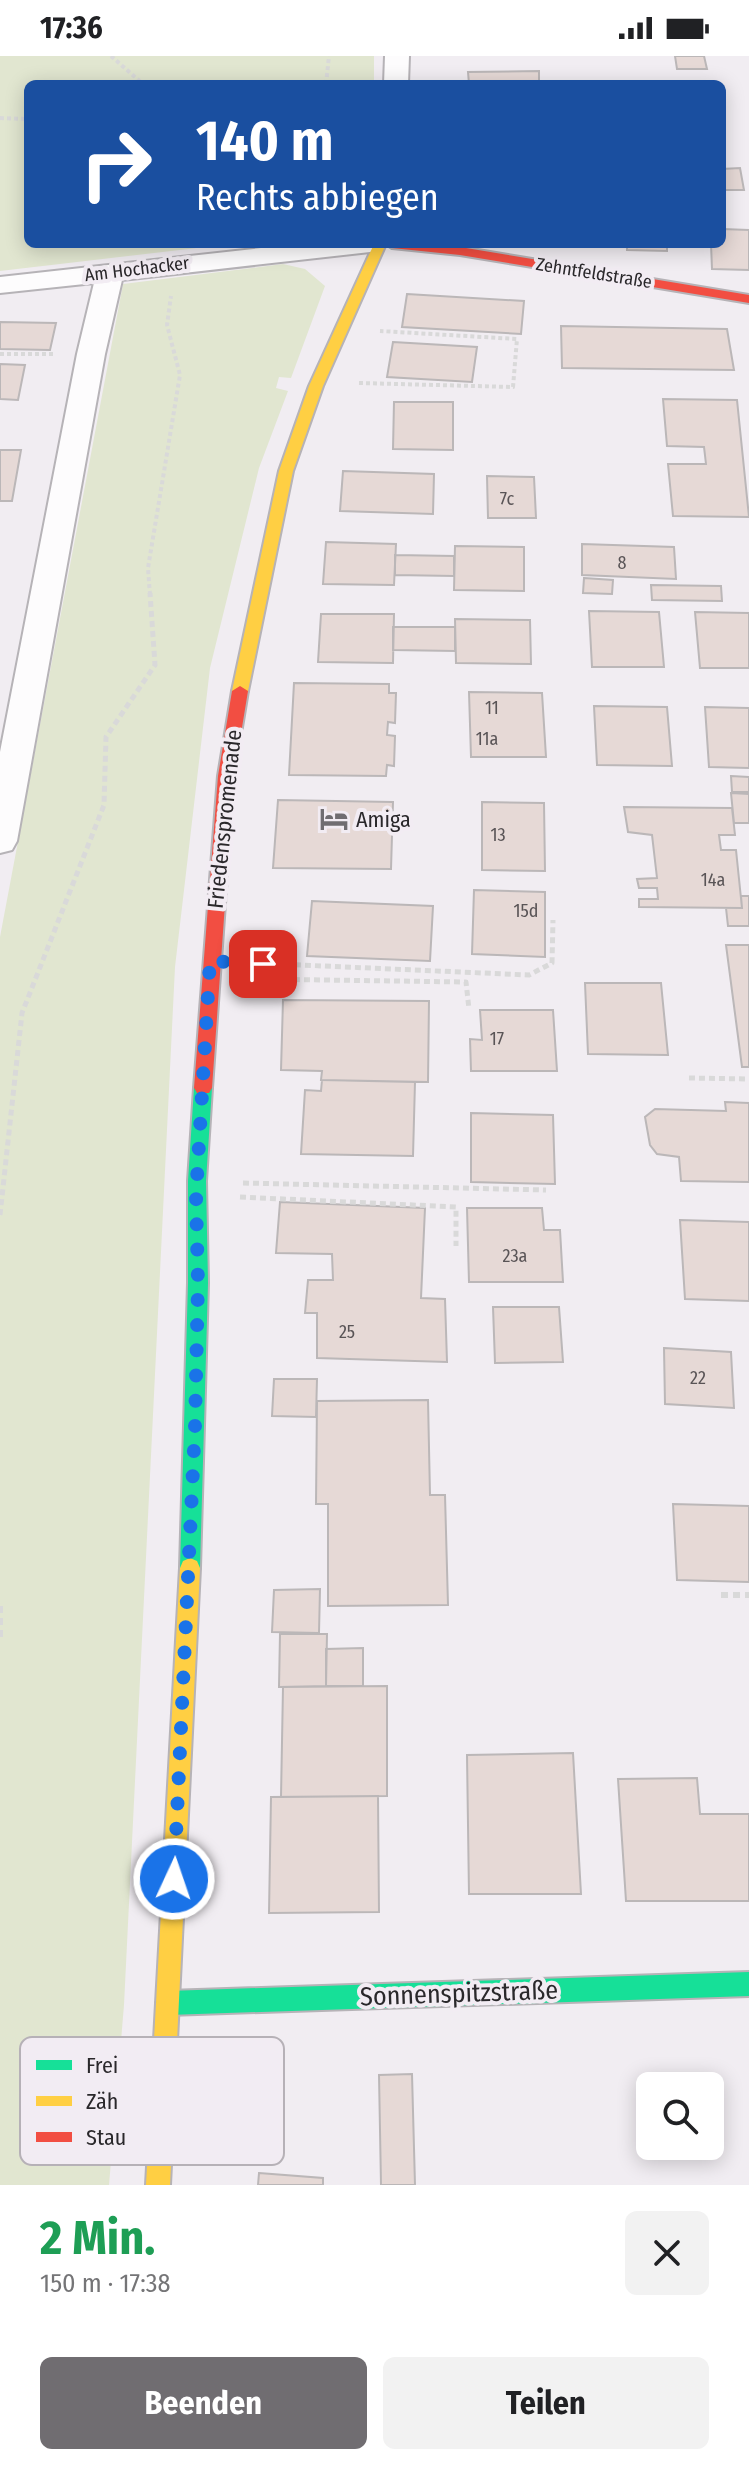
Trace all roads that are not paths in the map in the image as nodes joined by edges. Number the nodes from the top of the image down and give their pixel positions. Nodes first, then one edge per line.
1 (397, 56) edge
2 (396, 80) edge
3 (333, 248) edge
4 (378, 248) edge
5 (428, 248) edge
6 (110, 272) junction
7 (0, 285) edge
8 (749, 299) edge
9 (0, 841) edge
10 (749, 1984) edge
11 (168, 2003) junction
12 (166, 2037) edge
13 (159, 2165) edge
14 (158, 2185) edge

1 - 2 street
3 - 6 street, Am Hochacker
4 - 11 street, Friedenspromenade
5 - 8 street, Zehntfeldstraße
6 - 7 street, Am Hochacker
6 - 9 street
10 - 11 street, Sonnenspitzstraße
11 - 12 street, Friedenspromenade
13 - 14 street, Friedenspromenade

